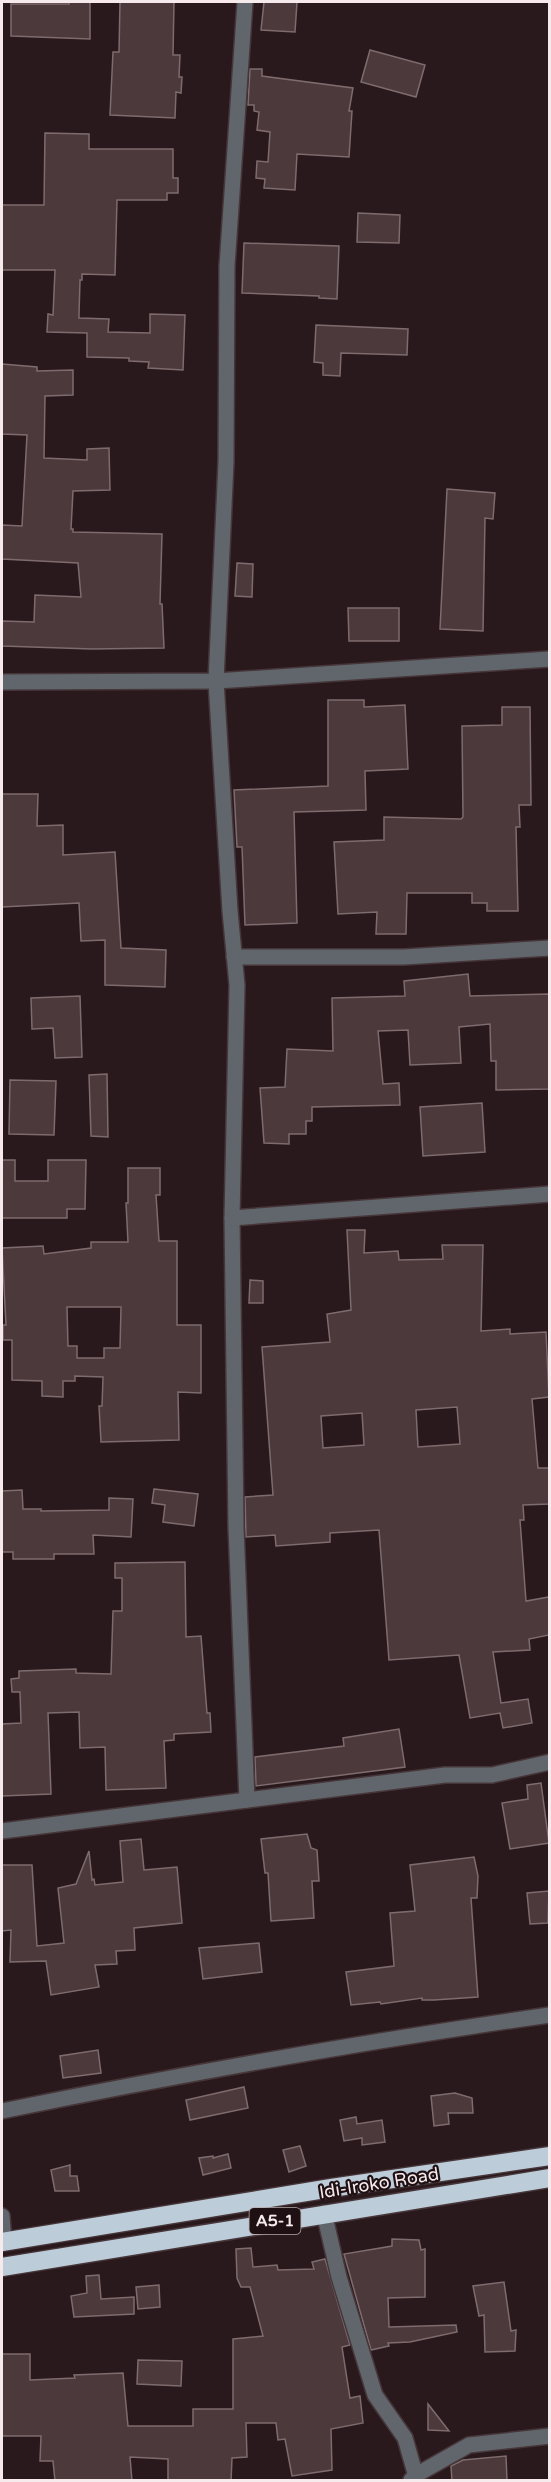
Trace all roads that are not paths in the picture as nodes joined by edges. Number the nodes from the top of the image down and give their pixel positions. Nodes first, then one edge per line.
1 (245, 2) edge
2 (549, 660) edge
3 (216, 681) junction
4 (2, 682) edge
5 (549, 948) edge
6 (234, 957) junction
7 (549, 1194) edge
8 (232, 1218) junction
9 (549, 1761) edge
10 (247, 1800) junction
11 (2, 1831) edge
12 (549, 2015) edge
13 (2, 2111) edge
14 (549, 2156) edge
15 (549, 2178) edge
16 (324, 2213) junction
17 (2, 2216) edge
18 (3, 2242) edge
19 (2, 2267) edge
20 (549, 2436) edge
21 (415, 2479) edge

1 - 3 street
2 - 3 street
3 - 4 street
3 - 6 street
5 - 6 street
6 - 8 street
7 - 8 street
8 - 10 street
9 - 10 street
10 - 11 street
12 - 13 street
14 - 18 highway, A5-1
15 - 16 highway, Idi-Iroko Road / A5-1
16 - 19 highway, Idi-Iroko Road / A5-1
16 - 21 street
17 - 18 street
20 - 21 street

